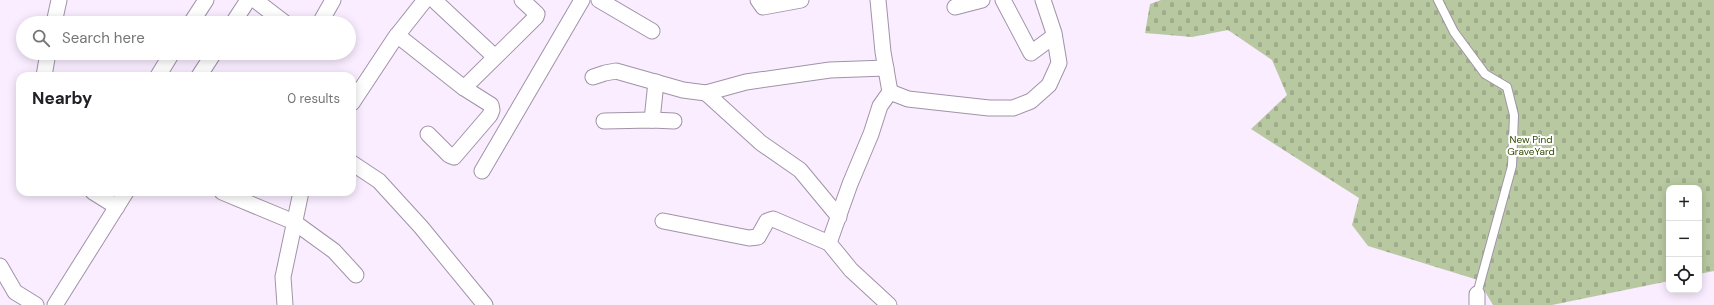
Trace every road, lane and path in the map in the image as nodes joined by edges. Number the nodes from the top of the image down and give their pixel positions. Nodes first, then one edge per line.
1 (59, 0) edge
2 (206, 0) edge
3 (248, 0) edge
4 (256, 0) edge
5 (333, 0) edge
6 (425, 0) edge
7 (434, 0) edge
8 (522, 0) edge
9 (582, 0) edge
10 (599, 0) edge
11 (758, 0) edge
12 (878, 0) edge
13 (982, 0) edge
14 (1003, 0) edge
15 (1043, 0) edge
16 (1438, 0) edge
17 (794, 1) edge
18 (955, 7) dead end
19 (56, 16) edge
20 (196, 16) edge
21 (238, 16) edge
22 (276, 16) edge
23 (324, 16) edge
24 (652, 31) dead end
25 (397, 35) junction
26 (1054, 36) junction
27 (495, 57) junction
28 (47, 60) edge
29 (168, 60) edge
30 (209, 60) edge
31 (886, 68) junction
32 (45, 72) edge
33 (160, 72) edge
34 (202, 72) edge
35 (593, 77) dead end
36 (656, 82) junction
37 (464, 88) junction
38 (890, 92) junction
39 (706, 93) junction
40 (356, 97) edge
41 (652, 120) junction
42 (604, 121) dead end
43 (674, 121) dead end
44 (428, 134) dead end
45 (356, 166) edge
46 (482, 171) dead end
47 (99, 196) edge
48 (124, 196) edge
49 (232, 196) edge
50 (300, 196) edge
51 (117, 207) junction
52 (839, 217) junction
53 (663, 221) dead end
54 (294, 222) junction
55 (829, 243) junction
56 (0, 266) edge
57 (356, 275) dead end
58 (1477, 300) edge
59 (36, 305) edge
60 (55, 305) edge
61 (285, 305) edge
62 (485, 305) edge
63 (889, 305) edge

1 - 19 street
2 - 20 street
3 - 21 street
4 - 22 street
5 - 23 street
6 - 25 street
7 - 27 street
8 - 27 street
9 - 46 street
10 - 24 street
11 - 17 street
12 - 31 street
13 - 18 street
14 - 26 street
15 - 26 street
16 - 58 lane
25 - 37 street
25 - 40 street
26 - 38 street
27 - 37 street
28 - 32 street
29 - 33 street
30 - 34 street
31 - 38 street
31 - 39 street
35 - 36 street
36 - 39 street
36 - 41 street
37 - 44 street
38 - 52 street
39 - 52 street
41 - 42 street
41 - 43 street
45 - 62 street
47 - 51 street
48 - 51 street
49 - 54 street
50 - 54 street
51 - 60 street
52 - 55 street
53 - 55 street
54 - 57 street
54 - 61 street
55 - 63 street
56 - 59 street

